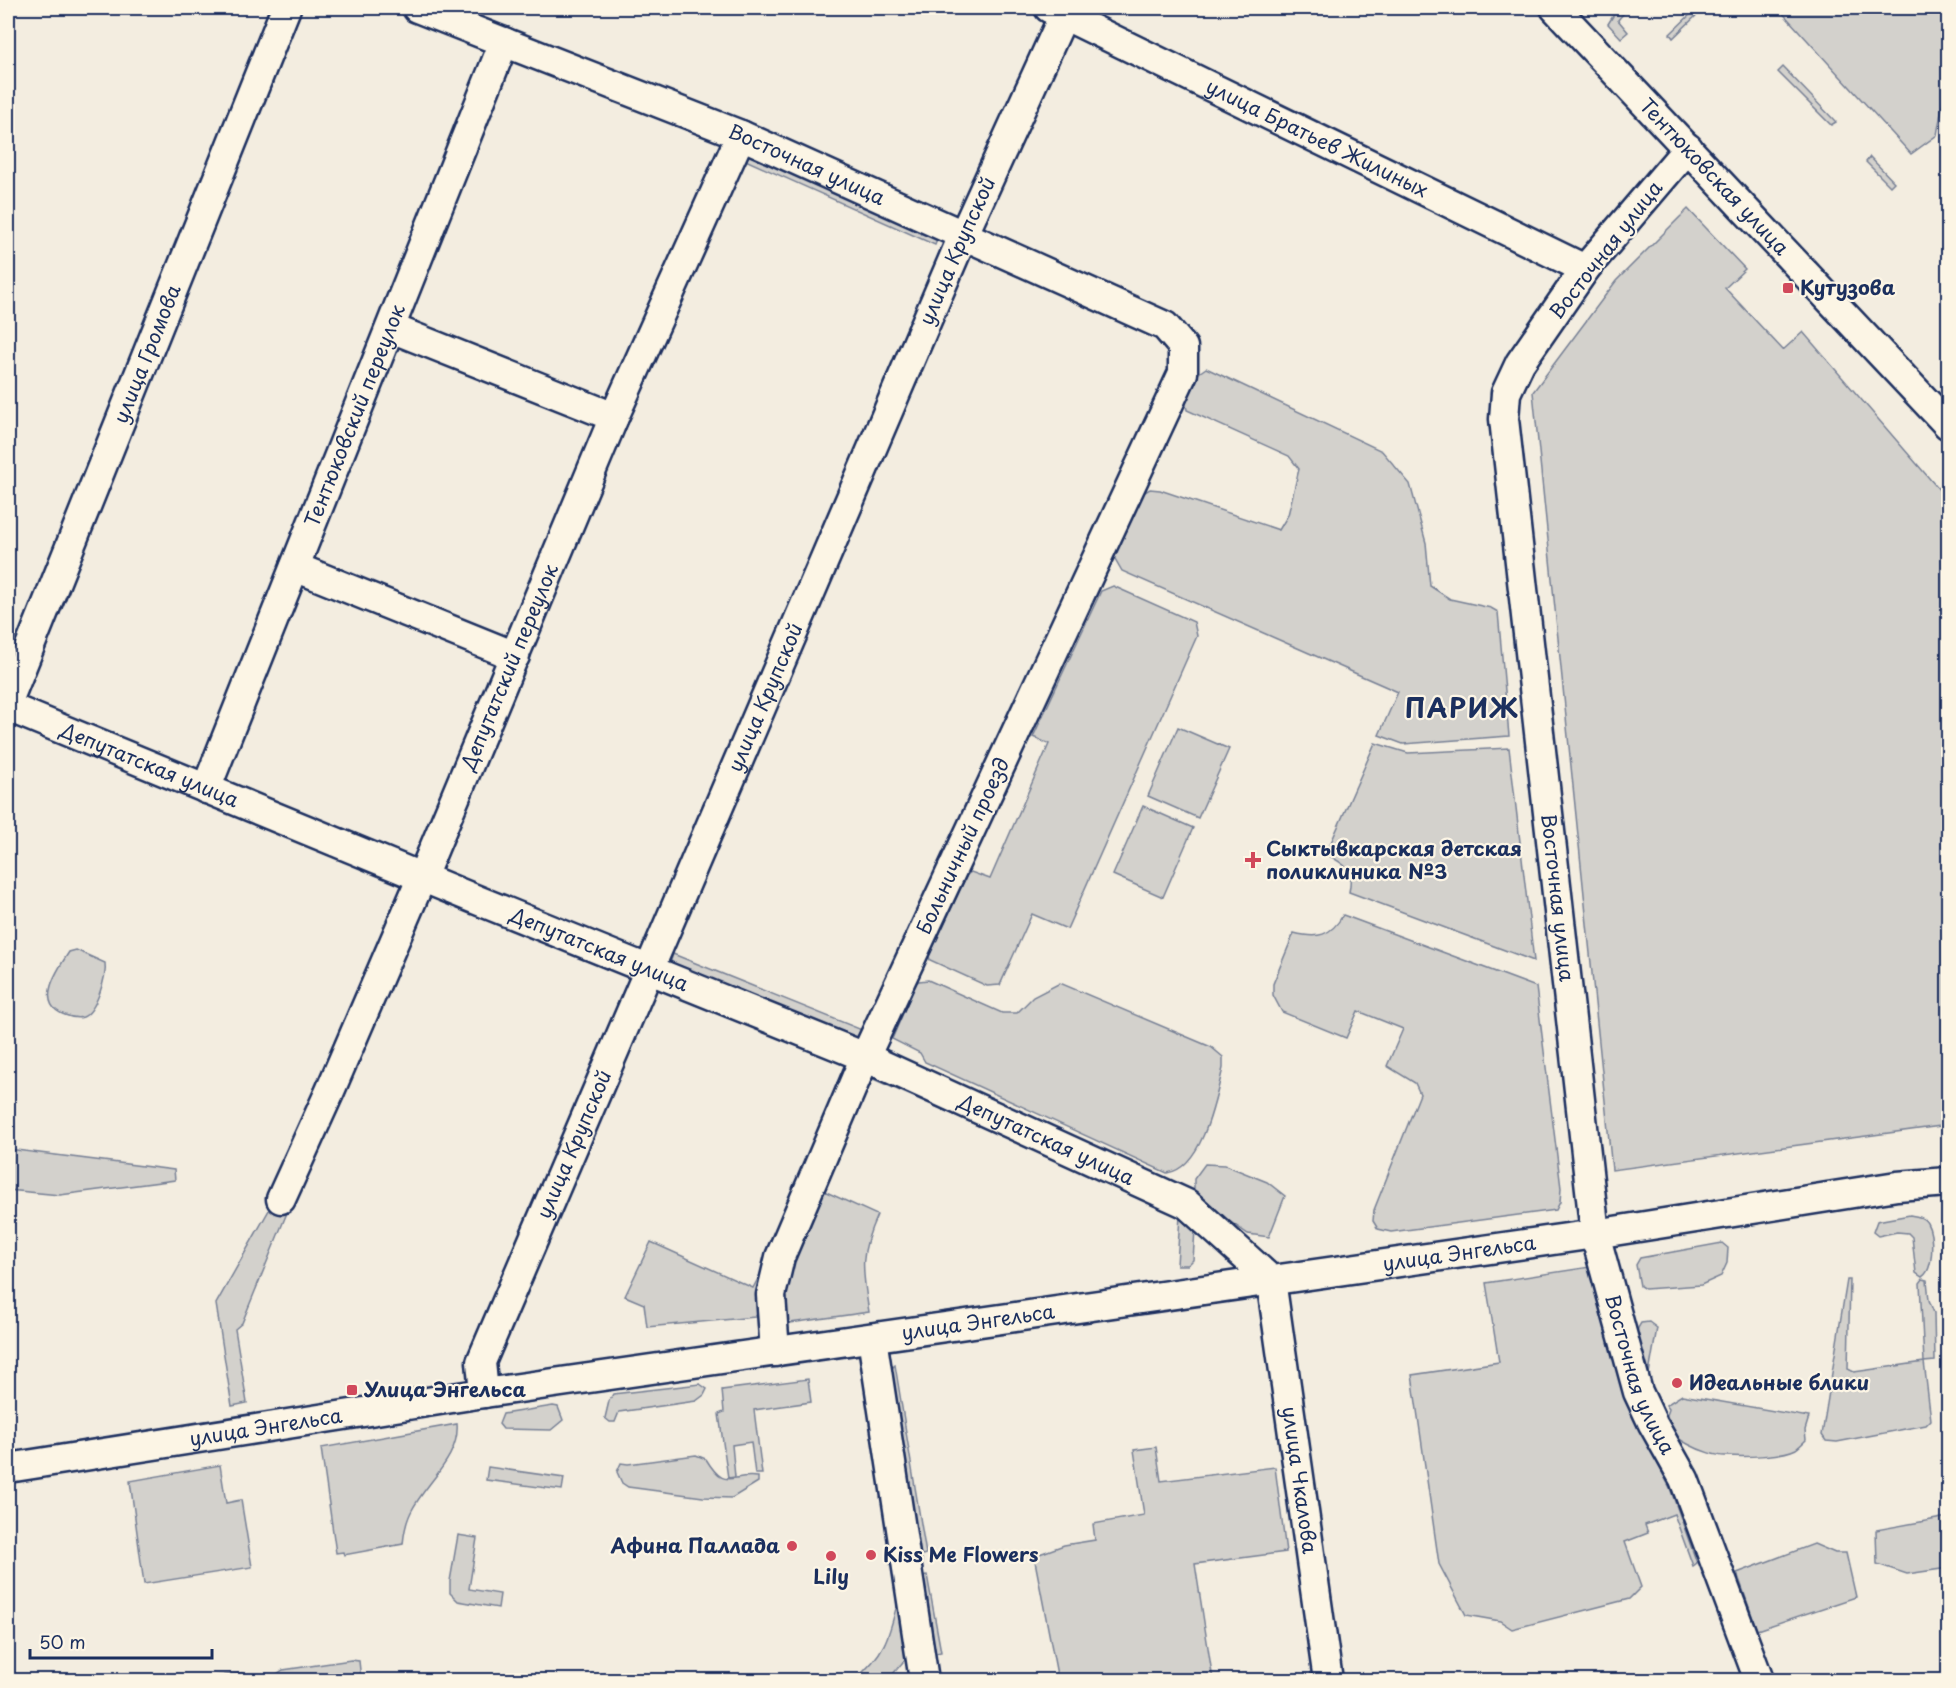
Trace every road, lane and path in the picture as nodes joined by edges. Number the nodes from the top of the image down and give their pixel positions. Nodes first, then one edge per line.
1 (286, 8) edge
2 (417, 8) edge
3 (1555, 8) edge
4 (1060, 10) edge
5 (504, 42) junction
6 (741, 135) junction
7 (1688, 148) junction
8 (963, 236) junction
9 (1585, 268) junction
10 (391, 328) junction
11 (1183, 347) joint
12 (614, 417) junction
13 (1948, 425) edge
14 (295, 567) junction
15 (515, 656) junction
16 (8, 701) edge
17 (8, 707) edge
18 (206, 789) junction
19 (422, 877) junction
20 (650, 969) junction
21 (865, 1057) junction
22 (1948, 1182) edge
23 (281, 1199) dead end
24 (1595, 1234) junction
25 (1271, 1280) junction
26 (872, 1338) junction
27 (775, 1352) junction
28 (484, 1393) junction
29 (8, 1468) edge
30 (924, 1680) edge
31 (1328, 1680) edge
32 (1759, 1680) edge

1 - 16 street, улица Громова
2 - 5 street, Восточная улица
3 - 7 street, Тентюковская улица
4 - 8 street, улица Крупской
4 - 9 street, улица Братьев Жилиных
5 - 6 street, Восточная улица
5 - 10 street, Тентюковский переулок
6 - 8 street, Восточная улица
6 - 12 street, Депутатский переулок
7 - 9 street, Восточная улица
7 - 13 street, Тентюковская улица
8 - 11 street, Восточная улица
8 - 20 street, улица Крупской
9 - 24 street, Восточная улица
10 - 12 street
10 - 14 street, Тентюковский переулок
11 - 21 street, Больничный проезд
12 - 15 street, Депутатский переулок
14 - 15 street
14 - 18 street, Тентюковский переулок
15 - 19 street, Депутатский переулок
17 - 18 street, Депутатская улица
18 - 19 street, Депутатская улица
19 - 20 street, Депутатская улица
19 - 23 street, Депутатский переулок
20 - 21 street, Депутатская улица
20 - 28 street, улица Крупской
21 - 25 street, Депутатская улица
21 - 27 street, Больничный проезд
22 - 24 street, улица Энгельса
24 - 25 street, улица Энгельса
24 - 32 street, Восточная улица
25 - 26 street, улица Энгельса
25 - 31 street, улица Чкалова
26 - 27 street, улица Энгельса
26 - 30 street
27 - 28 street, улица Энгельса
28 - 29 street, улица Энгельса

